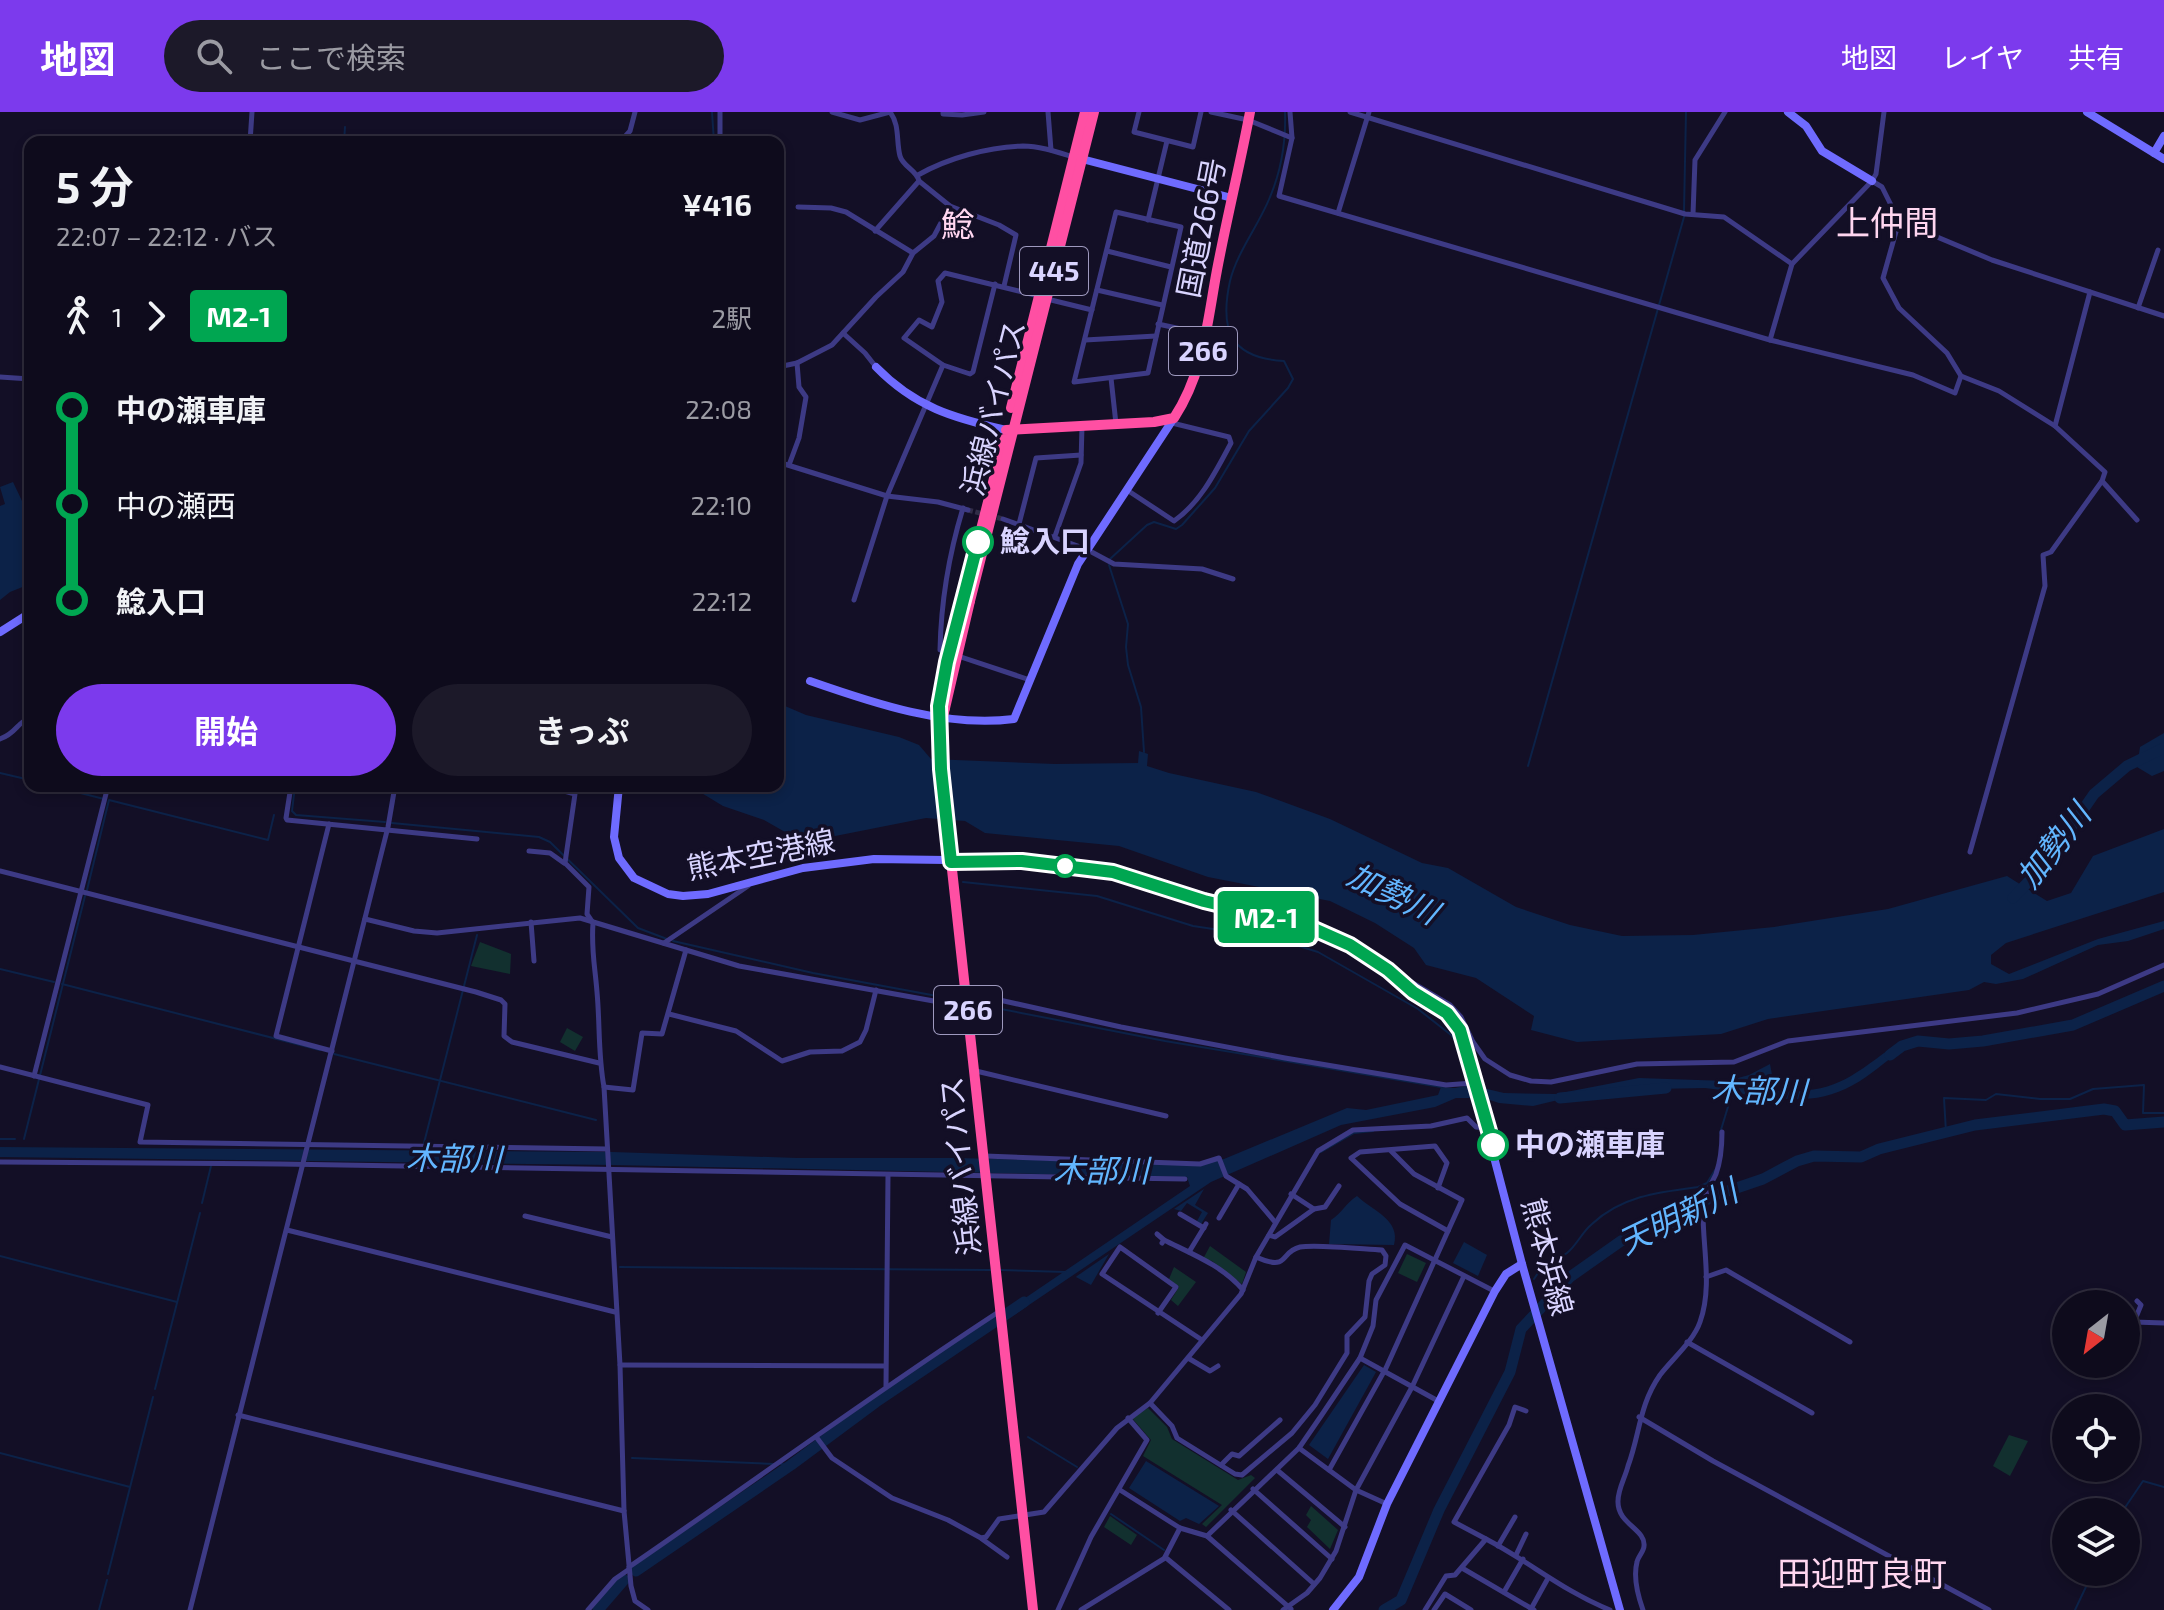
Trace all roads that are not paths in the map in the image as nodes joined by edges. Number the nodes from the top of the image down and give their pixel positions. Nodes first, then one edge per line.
1 (252, 112) edge
2 (635, 112) edge
3 (720, 112) edge
4 (832, 112) edge
5 (943, 112) edge
6 (984, 112) edge
7 (1048, 112) edge
8 (1085, 112) edge
9 (1094, 112) edge
10 (1139, 112) edge
11 (1201, 112) edge
12 (1211, 112) edge
13 (1290, 112) edge
14 (1350, 112) edge
15 (1725, 112) edge
16 (1788, 112) edge
17 (1884, 112) edge
18 (2087, 112) edge
19 (1368, 114) edge
20 (1249, 116) edge
21 (250, 136) edge
22 (625, 136) edge
23 (720, 136) edge
24 (2164, 136) edge
25 (1292, 138) junction
26 (1167, 141) junction
27 (1051, 150) junction
28 (2154, 153) junction
29 (1077, 158) junction
30 (2164, 159) edge
31 (918, 178) junction
32 (1157, 178) junction
33 (1872, 181) junction
34 (1232, 198) junction
35 (950, 206) junction
36 (798, 207) dead end
37 (1338, 213) junction
38 (1693, 214) junction
39 (1148, 220) junction
40 (1899, 221) junction
41 (875, 231) junction
42 (2158, 250) dead end
43 (1107, 251) junction
44 (913, 253) junction
45 (1792, 264) junction
46 (1171, 267) junction
47 (995, 284) junction
48 (1004, 286) junction
49 (1096, 290) junction
50 (2090, 292) junction
51 (1043, 298) junction
52 (1162, 305) junction
53 (2138, 308) junction
54 (1092, 310) junction
55 (2164, 316) edge
56 (1158, 324) junction
57 (843, 333) junction
58 (1207, 334) junction
59 (1156, 336) junction
60 (1084, 340) junction
61 (1770, 340) junction
62 (797, 363) junction
63 (943, 365) junction
64 (784, 366) edge
65 (876, 367) joint
66 (1961, 376) junction
67 (0, 377) edge
68 (1111, 378) junction
69 (24, 379) edge
70 (926, 405) junction
71 (1173, 420) junction
72 (1116, 425) junction
73 (1082, 426) junction
74 (2055, 426) junction
75 (1009, 430) junction
76 (1081, 455) junction
77 (784, 464) edge
78 (789, 465) junction
79 (2102, 481) junction
80 (1127, 490) junction
81 (887, 496) junction
82 (1003, 519) tunnel mouth
83 (2137, 520) dead end
84 (1019, 524) junction
85 (1055, 536) junction
86 (1086, 549) junction
87 (1233, 579) dead end
88 (854, 600) dead end
89 (24, 617) edge
90 (0, 632) edge
91 (1030, 680) junction
92 (810, 681) dead end
93 (942, 710) junction
94 (24, 721) edge
95 (0, 739) edge
96 (106, 792) edge
97 (290, 792) edge
98 (394, 792) edge
99 (568, 792) edge
100 (618, 792) edge
101 (329, 824) junction
102 (388, 828) junction
103 (477, 839) dead end
104 (529, 851) dead end
105 (1970, 852) dead end
106 (565, 858) junction
107 (951, 858) junction
108 (0, 871) edge
109 (752, 884) junction
110 (81, 891) junction
111 (365, 919) junction
112 (531, 922) junction
113 (593, 923) junction
114 (663, 944) junction
115 (298, 946) junction
116 (686, 950) junction
117 (354, 960) junction
118 (534, 961) dead end
119 (2164, 965) edge
120 (1388, 970) junction
121 (876, 990) junction
122 (966, 992) junction
123 (968, 1007) junction
124 (669, 1014) junction
125 (332, 1051) junction
126 (599, 1063) junction
127 (0, 1067) edge
128 (975, 1071) junction
129 (34, 1076) junction
130 (1473, 1083) junction
131 (604, 1087) junction
132 (1166, 1116) dead end
133 (1488, 1128) junction
134 (1722, 1132) dead end
135 (308, 1145) junction
136 (608, 1149) junction
137 (1391, 1151) junction
138 (985, 1157) junction
139 (0, 1162) edge
140 (303, 1164) junction
141 (609, 1170) junction
142 (888, 1175) junction
143 (986, 1176) junction
144 (1185, 1179) dead end
145 (1239, 1184) junction
146 (1339, 1186) dead end
147 (1438, 1188) junction
148 (1291, 1194) junction
149 (1314, 1209) junction
150 (1180, 1214) dead end
151 (525, 1216) dead end
152 (1219, 1218) dead end
153 (1275, 1222) junction
154 (287, 1230) junction
155 (1448, 1231) junction
156 (1157, 1234) dead end
157 (1269, 1235) junction
158 (612, 1237) junction
159 (1189, 1252) junction
160 (1256, 1257) junction
161 (1433, 1260) junction
162 (1522, 1264) junction
163 (1464, 1276) junction
164 (1706, 1277) junction
165 (1243, 1290) junction
166 (1495, 1291) junction
167 (615, 1312) junction
168 (1001, 1312) junction
169 (1158, 1313) junction
170 (2140, 1322) edge
171 (2164, 1323) edge
172 (1202, 1340) junction
173 (1687, 1342) junction
174 (1850, 1342) dead end
175 (1188, 1358) junction
176 (1360, 1358) junction
177 (620, 1365) junction
178 (885, 1366) junction
179 (1218, 1366) dead end
180 (1384, 1371) junction
181 (886, 1387) junction
182 (1412, 1387) junction
183 (1440, 1402) junction
184 (1150, 1403) junction
185 (1526, 1411) dead end
186 (1812, 1413) dead end
187 (238, 1415) junction
188 (1639, 1417) junction
189 (1128, 1418) junction
190 (1280, 1420) dead end
191 (817, 1438) junction
192 (1299, 1448) junction
193 (1221, 1465) junction
194 (1277, 1470) junction
195 (1329, 1470) junction
196 (1253, 1489) junction
197 (1120, 1490) junction
198 (1356, 1490) junction
199 (1387, 1504) junction
200 (1231, 1510) junction
201 (624, 1511) junction
202 (1022, 1517) junction
203 (1515, 1517) dead end
204 (1345, 1527) junction
205 (1180, 1528) junction
206 (1526, 1534) dead end
207 (1207, 1536) junction
208 (981, 1538) junction
209 (1486, 1539) junction
210 (1498, 1546) junction
211 (1516, 1555) junction
212 (1007, 1557) dead end
213 (1165, 1557) junction
214 (1332, 1559) junction
215 (1523, 1559) junction
216 (1462, 1567) junction
217 (629, 1568) junction
218 (1548, 1579) junction
219 (1314, 1584) junction
220 (1504, 1592) junction
221 (1224, 1609) edge
222 (1288, 1609) edge
223 (1532, 1609) edge
224 (190, 1610) edge
225 (588, 1610) edge
226 (648, 1610) edge
227 (1033, 1610) edge
228 (1058, 1610) edge
229 (1081, 1610) edge
230 (1333, 1610) edge
231 (1425, 1610) edge
232 (1434, 1610) edge
233 (1471, 1610) edge
234 (1610, 1610) edge
235 (1620, 1610) edge
236 (1643, 1610) edge
237 (1989, 1610) edge

1 - 21 street
2 - 22 street
3 - 23 street
4 - 31 street
5 - 6 street
7 - 27 street
8 - 29 highway, 浜線バイパス / 445
9 - 29 highway, 浜線バイパス / 445
10 - 26 street
11 - 26 street
12 - 20 street
13 - 25 street
14 - 19 street
15 - 38 street
16 - 33 main road
17 - 33 street
18 - 28 main road
19 - 37 street
19 - 38 street
20 - 25 street
20 - 34 highway, 国道266号 / 266
24 - 28 main road
25 - 37 street
26 - 32 street
27 - 29 street
27 - 31 street
28 - 30 main road
29 - 32 main road
29 - 51 highway, 浜線バイパス / 445
31 - 35 street
31 - 41 street
32 - 34 main road
32 - 39 street
33 - 40 street
33 - 45 street
34 - 58 highway, 国道266号 / 266
35 - 44 street
35 - 48 street
36 - 41 street
37 - 61 street
38 - 45 street
39 - 43 street
39 - 46 street
40 - 50 street
40 - 66 street
41 - 44 street
42 - 53 street
43 - 46 street
43 - 49 street
44 - 57 street
45 - 61 street
46 - 52 street
47 - 48 street
47 - 63 street
47 - 63 street
48 - 51 street
49 - 52 street
49 - 54 street
50 - 53 street
50 - 74 street
51 - 54 street
51 - 75 highway, 浜線バイパス / 445
52 - 56 street
53 - 55 street
54 - 60 street
56 - 58 street
56 - 59 street
57 - 62 street
57 - 65 street
58 - 71 highway, 国道266号 / 266
59 - 60 street
59 - 68 street
60 - 68 street
61 - 66 street
62 - 64 street
62 - 78 street
63 - 70 street
65 - 70 main road
66 - 74 street
67 - 69 street
68 - 72 street
70 - 75 main road
70 - 81 street
71 - 72 highway, 266
71 - 80 main road
71 - 80 street
72 - 73 highway, 266
73 - 75 highway, 266
73 - 76 street
74 - 79 street
75 - 93 highway, 浜線バイパス / 266, bridge
76 - 84 street
76 - 85 street
77 - 78 street
78 - 81 street
79 - 83 street
79 - 105 street
80 - 86 main road
81 - 88 street
81 - 91 street
82 - 84 street
84 - 85 street
85 - 86 street
86 - 87 street
86 - 91 main road
89 - 90 main road
91 - 93 main road
92 - 93 main road
93 - 107 highway, 浜線バイパス / 266
94 - 95 street
96 - 110 street
97 - 101 street
98 - 102 street
99 - 106 street
100 - 109 main road, 熊本空港線
101 - 102 street
101 - 115 street
102 - 103 street
102 - 111 street
104 - 106 street
106 - 113 street
107 - 109 main road, 熊本空港線
107 - 120 main road, 熊本浜線
107 - 122 highway, 浜線バイパス / 266
108 - 110 street
109 - 114 street
110 - 115 street
110 - 129 street
111 - 112 street
111 - 117 street
112 - 113 street
112 - 118 street
113 - 114 street
113 - 126 street
114 - 116 street
115 - 117 street
115 - 125 street
116 - 121 street
116 - 124 street
117 - 125 street
117 - 126 street
119 - 120 street
120 - 130 main road, 熊本浜線
121 - 123 street
121 - 124 street
122 - 123 highway, 浜線バイパス / 266
122 - 130 street
123 - 128 highway, 浜線バイパス / 266
124 - 131 street
125 - 135 street
126 - 131 street
127 - 129 street
128 - 132 street
128 - 138 highway, 浜線バイパス / 266
129 - 135 street
130 - 133 main road, 熊本浜線
131 - 136 street
133 - 148 street
133 - 162 main road, 熊本浜線
134 - 164 street
135 - 136 street
135 - 140 street
136 - 141 street
137 - 147 street
137 - 147 street
137 - 155 street
138 - 143 highway, 浜線バイパス / 266
138 - 145 street
139 - 140 street
140 - 141 street
140 - 154 street
141 - 142 street
141 - 158 street
142 - 143 street
142 - 178 street
143 - 144 street
143 - 168 highway, 浜線バイパス / 266
145 - 152 street
145 - 153 street
146 - 149 street
147 - 155 street
148 - 149 street
148 - 153 street
149 - 157 street
150 - 159 street
151 - 158 street
153 - 157 street
154 - 167 street
154 - 187 street
155 - 161 street
156 - 159 street
157 - 160 street
158 - 167 street
159 - 165 street
160 - 165 street
160 - 193 street
161 - 163 street
161 - 176 street
161 - 180 street
162 - 166 main road
162 - 235 main road, 熊本浜線
163 - 166 street
163 - 182 street
164 - 173 street
164 - 174 street
165 - 172 street
166 - 183 main road
167 - 177 street
168 - 181 street
168 - 202 highway, 浜線バイパス / 266
169 - 169 street
169 - 172 street
170 - 171 street
172 - 175 street
173 - 186 street
173 - 188 street
175 - 179 street
175 - 184 street
176 - 180 street
176 - 192 street
177 - 178 street
177 - 201 street
178 - 181 street
180 - 182 street
180 - 195 street
181 - 191 street
182 - 183 street
182 - 198 street
183 - 199 main road
184 - 189 street
184 - 193 street
185 - 209 street
187 - 201 street
187 - 224 street
188 - 236 street
188 - 237 street
189 - 197 street
189 - 202 street
190 - 193 street
191 - 208 street
191 - 217 street
192 - 194 street
192 - 195 street
194 - 196 street
194 - 204 street
195 - 198 street
196 - 200 street
196 - 214 street
197 - 205 street
197 - 228 street
198 - 199 street
198 - 204 street
199 - 230 main road
200 - 207 street
200 - 219 street
201 - 217 street
202 - 208 street
202 - 227 highway, 浜線バイパス / 266
203 - 210 street
204 - 214 street
205 - 207 street
205 - 213 street
206 - 211 street
207 - 222 street
208 - 212 street
209 - 210 street
209 - 216 street
210 - 211 street
211 - 215 street
213 - 221 street
213 - 229 street
214 - 219 street
215 - 218 street
215 - 220 street
216 - 220 street
216 - 231 street
217 - 225 street
217 - 226 street
218 - 223 street
218 - 234 street
219 - 222 street
220 - 223 street
232 - 233 street

